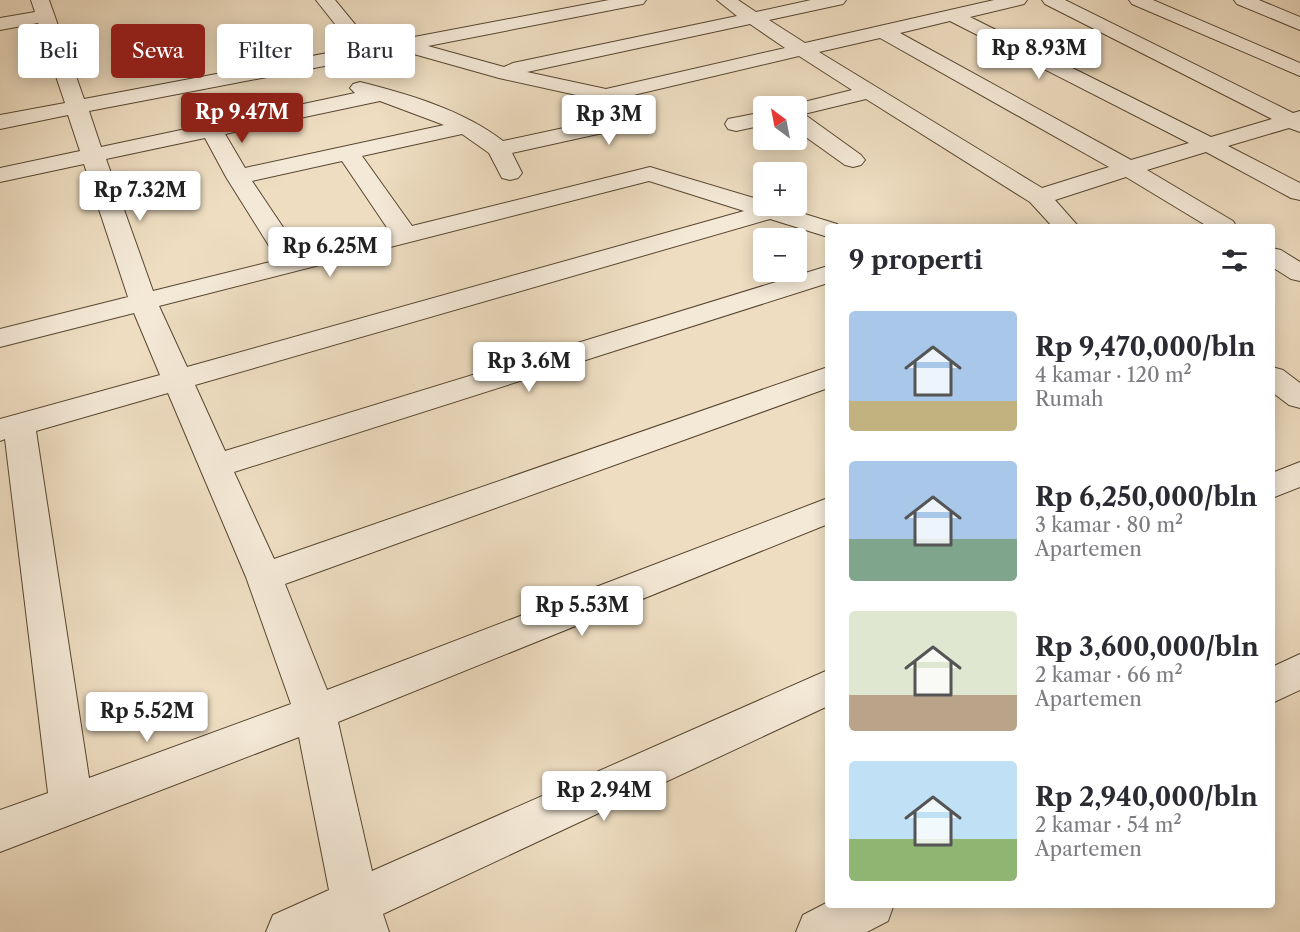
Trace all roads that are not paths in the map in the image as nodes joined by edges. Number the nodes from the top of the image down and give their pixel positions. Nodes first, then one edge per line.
1 (325, 0) edge
2 (637, 0) edge
3 (726, 0) edge
4 (837, 0) edge
5 (1018, 0) edge
6 (1051, 0) edge
7 (1138, 0) edge
8 (1243, 0) edge
9 (43, 8) edge
10 (952, 15) junction
11 (754, 18) junction
12 (0, 24) edge
13 (345, 24) edge
14 (1300, 24) edge
15 (882, 31) junction
16 (415, 43) edge
17 (415, 49) edge
18 (802, 50) junction
19 (1300, 70) edge
20 (313, 72) edge
21 (499, 72) junction
22 (227, 78) edge
23 (869, 92) junction
24 (381, 94) junction
25 (606, 95) junction
26 (77, 106) junction
27 (807, 107) edge
28 (753, 120) edge
29 (1297, 121) edge
30 (0, 122) edge
31 (736, 124) dead end
32 (465, 127) junction
33 (807, 127) edge
34 (212, 130) junction
35 (1210, 144) junction
36 (498, 149) junction
37 (349, 154) junction
38 (95, 156) junction
39 (853, 160) dead end
40 (1128, 168) junction
41 (510, 173) dead end
42 (0, 175) edge
43 (238, 177) junction
44 (1300, 193) edge
45 (1039, 197) junction
46 (753, 205) edge
47 (753, 216) edge
48 (787, 216) edge
49 (1063, 224) edge
50 (1221, 224) edge
51 (825, 228) edge
52 (406, 236) junction
53 (1275, 258) edge
54 (294, 264) junction
55 (1300, 273) edge
56 (825, 275) edge
57 (143, 302) junction
58 (0, 338) edge
59 (825, 378) edge
60 (1275, 379) edge
61 (178, 380) junction
62 (1300, 398) edge
63 (9, 427) edge
64 (215, 466) junction
65 (1300, 474) edge
66 (1275, 485) edge
67 (825, 511) edge
68 (264, 577) junction
69 (1300, 670) edge
70 (1275, 684) edge
71 (825, 688) edge
72 (315, 713) junction
73 (71, 804) junction
74 (0, 831) edge
75 (864, 908) edge
76 (360, 917) edge
77 (290, 932) edge
78 (820, 932) edge

1 - 13 street
2 - 16 street
3 - 11 street
4 - 11 street
5 - 10 street
6 - 29 street
7 - 19 street
8 - 14 street
9 - 12 street
9 - 26 street
10 - 15 street
10 - 35 street
11 - 18 street
11 - 21 street
15 - 18 street
15 - 40 street
17 - 21 street
18 - 23 street
18 - 25 street
20 - 24 street
21 - 25 street
22 - 26 street
23 - 27 street
23 - 45 street
24 - 32 street
24 - 34 street
25 - 36 street
26 - 30 street
26 - 38 street
28 - 31 street
29 - 35 street
32 - 36 street
32 - 37 street
33 - 39 street
34 - 38 street
34 - 43 street
35 - 40 street
35 - 44 street
36 - 41 street
37 - 43 street
37 - 52 street
38 - 42 street
38 - 57 street
40 - 45 street
40 - 50 street
43 - 54 street
45 - 49 street
46 - 52 street
47 - 61 street
48 - 51 street
52 - 54 street
53 - 55 street
54 - 57 street
56 - 64 street
57 - 58 street
57 - 61 street
59 - 68 street
60 - 62 street
61 - 63 street
61 - 64 street
63 - 73 street
64 - 68 street
65 - 66 street
67 - 72 street
68 - 72 street
69 - 70 street
71 - 76 street
72 - 73 street
72 - 76 street
73 - 74 street
75 - 78 street
76 - 77 street

